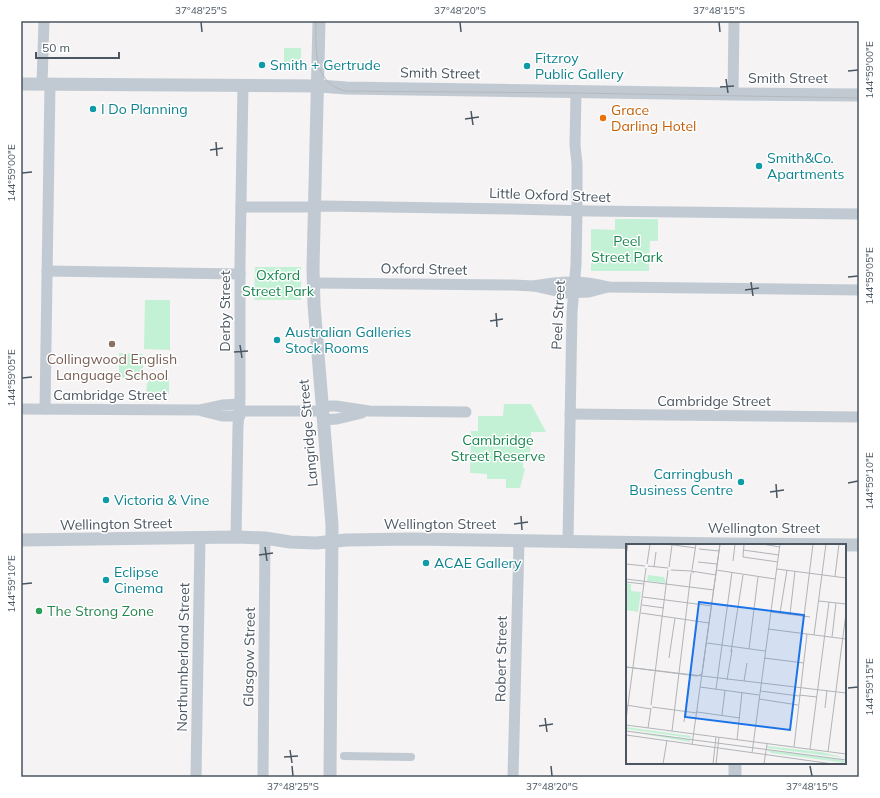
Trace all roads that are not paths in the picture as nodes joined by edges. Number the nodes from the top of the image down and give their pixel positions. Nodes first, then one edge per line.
1 (44, 21) edge
2 (319, 21) edge
3 (734, 21) edge
4 (21, 84) edge
5 (46, 84) junction
6 (242, 85) junction
7 (318, 86) junction
8 (576, 91) junction
9 (733, 94) junction
10 (859, 95) edge
11 (241, 207) junction
12 (315, 208) junction
13 (577, 211) junction
14 (859, 214) edge
15 (47, 271) junction
16 (240, 274) junction
17 (574, 281) junction
18 (314, 283) junction
19 (534, 286) junction
20 (608, 287) junction
21 (859, 290) edge
22 (573, 293) junction
23 (21, 409) edge
24 (45, 409) junction
25 (240, 411) junction
26 (322, 412) junction
27 (466, 412) dead end
28 (570, 414) junction
29 (859, 417) edge
30 (236, 537) junction
31 (200, 538) junction
32 (265, 538) junction
33 (21, 540) edge
34 (332, 541) junction
35 (519, 541) junction
36 (568, 541) junction
37 (694, 544) edge
38 (846, 545) edge
39 (859, 545) edge
40 (344, 756) dead end
41 (411, 757) dead end
42 (735, 764) edge
43 (196, 777) edge
44 (262, 777) edge
45 (330, 777) edge
46 (514, 777) edge
47 (735, 777) edge

1 - 5 street
2 - 7 street, Langridge Street
3 - 9 street
4 - 5 street, Smith Street
5 - 6 street, Smith Street
5 - 15 street
6 - 7 street, Smith Street
6 - 11 street, Derby Street
7 - 8 street, Smith Street
7 - 12 street, Langridge Street
8 - 9 street, Smith Street
8 - 13 street, Peel Street
9 - 10 street, Smith Street
11 - 12 street, Little Oxford Street
11 - 16 street, Derby Street
12 - 13 street, Little Oxford Street
12 - 18 street, Langridge Street
13 - 14 street, Little Oxford Street
13 - 17 street, Peel Street
15 - 16 street
15 - 24 street
16 - 25 street, Derby Street
17 - 19 street, Oxford Street
17 - 20 street, Oxford Street
17 - 22 street, Peel Street
18 - 19 street, Oxford Street
18 - 26 street, Langridge Street
19 - 22 street, Oxford Street
20 - 21 street, Oxford Street
20 - 22 street, Oxford Street
22 - 28 street, Peel Street
23 - 24 street, Cambridge Street
24 - 25 street, Cambridge Street
25 - 26 street, Cambridge Street
25 - 30 street, Derby Street
26 - 27 street, Cambridge Street
26 - 34 street, Langridge Street
28 - 29 street, Cambridge Street
28 - 36 street, Peel Street
30 - 31 street, Wellington Street
30 - 32 street, Wellington Street
31 - 33 street, Wellington Street
31 - 43 street, Northumberland Street
32 - 34 street, Wellington Street
32 - 44 street, Glasgow Street
34 - 35 street, Wellington Street
34 - 45 street, Langridge Street
35 - 36 street, Wellington Street
35 - 46 street, Robert Street
36 - 37 street, Wellington Street
38 - 39 street, Wellington Street
40 - 41 street
42 - 47 street

